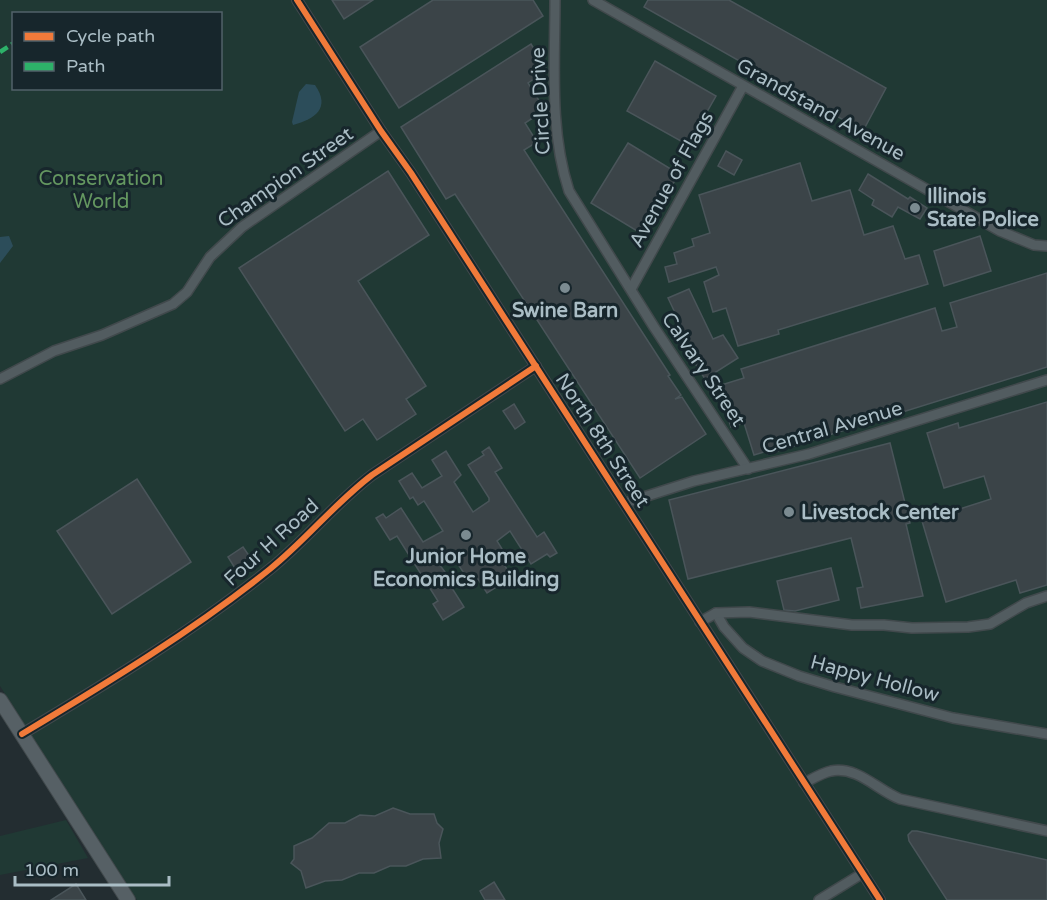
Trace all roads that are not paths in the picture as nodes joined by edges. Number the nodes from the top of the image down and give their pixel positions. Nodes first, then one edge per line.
1 (297, 0) edge
2 (555, 0) edge
3 (593, 0) edge
4 (743, 86) junction
5 (381, 131) junction
6 (1047, 246) edge
7 (631, 289) junction
8 (536, 366) junction
9 (0, 379) edge
10 (1047, 380) edge
11 (748, 469) junction
12 (625, 503) junction
13 (1047, 596) edge
14 (716, 613) junction
15 (700, 622) junction
16 (0, 700) edge
17 (22, 734) junction
18 (1047, 734) edge
19 (804, 783) junction
20 (1047, 831) edge
21 (863, 873) junction
22 (128, 900) edge
23 (819, 900) edge
24 (880, 900) edge

1 - 5 street, North 8th Street
2 - 7 street, Circle Drive
3 - 4 street, Grandstand Avenue
4 - 6 street, Grandstand Avenue
4 - 7 street, Avenue of Flags
5 - 8 street, North 8th Street
5 - 9 street, Champion Street
7 - 11 street, Calvary Street
8 - 12 street, North 8th Street
8 - 17 street, Four H Road
10 - 11 street, Central Avenue
11 - 12 street, Central Avenue
12 - 15 street, North 8th Street
13 - 14 street
14 - 15 street
14 - 18 street, Happy Hollow
15 - 19 street, North 8th Street
16 - 17 main road
17 - 22 main road
19 - 20 street
19 - 21 street, North 8th Street
21 - 23 street
21 - 24 street, North 8th Street

